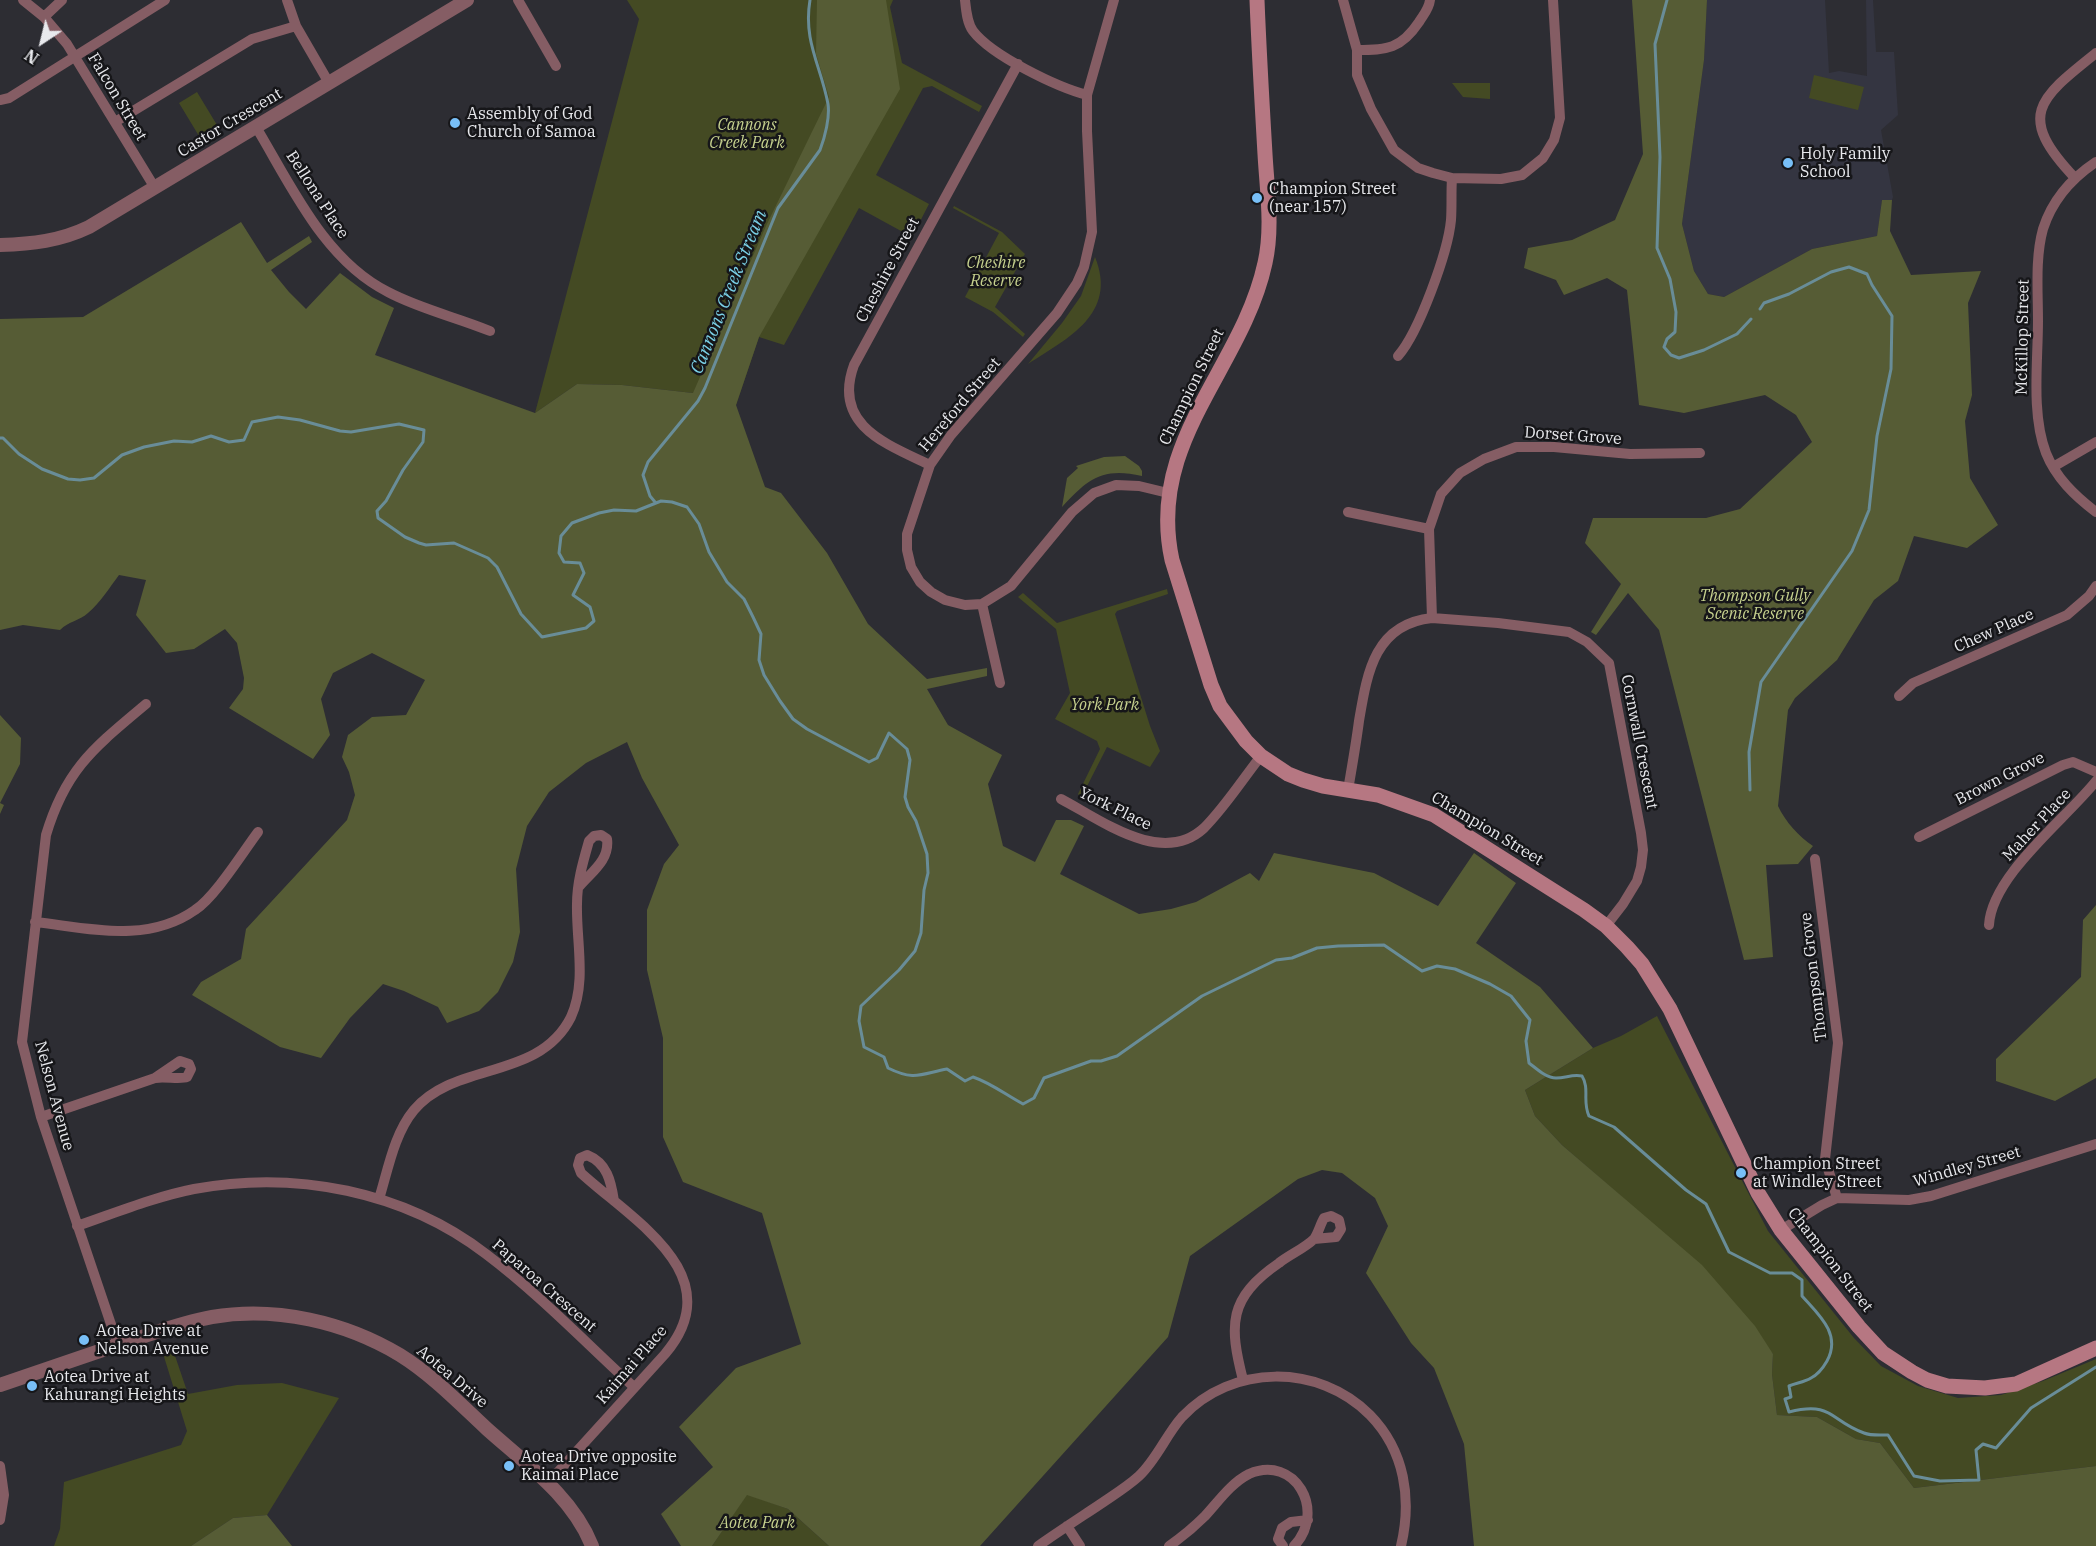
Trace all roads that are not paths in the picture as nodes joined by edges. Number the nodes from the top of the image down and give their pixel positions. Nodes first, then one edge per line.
1 (23, 0) edge
2 (62, 0) edge
3 (165, 0) edge
4 (287, 0) edge
5 (467, 0) edge
6 (518, 0) edge
7 (965, 0) edge
8 (1114, 0) edge
9 (1257, 0) edge
10 (1343, 0) edge
11 (1430, 0) edge
12 (1553, 0) edge
13 (44, 17) junction
14 (296, 26) junction
15 (1357, 50) junction
16 (2096, 53) edge
17 (75, 55) junction
18 (1018, 64) junction
19 (556, 66) dead end
20 (329, 83) junction
21 (1087, 95) junction
22 (0, 100) edge
23 (115, 122) junction
24 (256, 127) junction
25 (2096, 162) edge
26 (1452, 178) junction
27 (2075, 178) junction
28 (155, 188) junction
29 (0, 244) edge
30 (490, 331) dead end
31 (1398, 356) dead end
32 (2096, 442) edge
33 (1700, 453) dead end
34 (930, 465) junction
35 (2053, 467) junction
36 (1168, 493) junction
37 (1348, 512) dead end
38 (2096, 512) edge
39 (1429, 529) junction
40 (2096, 586) edge
41 (982, 604) junction
42 (1432, 618) junction
43 (1000, 683) dead end
44 (1899, 696) dead end
45 (146, 704) dead end
46 (1261, 756) junction
47 (2096, 772) edge
48 (2096, 781) edge
49 (1348, 790) junction
50 (1061, 799) dead end
51 (258, 832) dead end
52 (1919, 837) dead end
53 (1815, 859) dead end
54 (578, 888) dead end
55 (35, 922) junction
56 (1989, 925) dead end
57 (1606, 926) junction
58 (155, 1078) dead end
59 (41, 1117) junction
60 (2096, 1143) edge
61 (1838, 1198) junction
62 (379, 1199) junction
63 (614, 1201) dead end
64 (77, 1227) junction
65 (1781, 1230) junction
66 (1314, 1239) dead end
67 (118, 1345) junction
68 (2096, 1348) edge
69 (1242, 1380) junction
70 (0, 1385) edge
71 (634, 1387) junction
72 (0, 1466) edge
73 (547, 1484) junction
74 (0, 1520) edge
75 (1308, 1520) junction
76 (1067, 1526) junction
77 (592, 1546) edge
78 (1038, 1546) edge
79 (1080, 1546) edge
80 (1169, 1546) edge
81 (1283, 1546) edge
82 (1294, 1546) edge
83 (1401, 1546) edge

1 - 13 street, Falcon Street
2 - 13 street
3 - 17 street
4 - 14 street
5 - 20 street, Castor Crescent
6 - 19 street
7 - 18 street
8 - 21 street, Hereford Street
9 - 36 main road, Champion Street
10 - 15 street
11 - 15 street
12 - 26 street
13 - 17 street, Falcon Street
14 - 20 street
14 - 23 street
15 - 26 street
16 - 27 street
17 - 22 street
17 - 23 street, Falcon Street
18 - 21 street
18 - 34 street, Cheshire Street
20 - 24 street, Castor Crescent
21 - 34 street, Hereford Street
23 - 28 street, Falcon Street
24 - 28 street, Castor Crescent
24 - 30 street, Bellona Place
25 - 27 street, McKillop Street
26 - 31 street
27 - 35 street, McKillop Street
28 - 29 street, Castor Crescent
32 - 35 street
33 - 39 street, Dorset Grove
34 - 41 street, Hereford Street
35 - 38 street, McKillop Street
36 - 41 street
36 - 46 main road, Champion Street
37 - 39 street
39 - 42 street, Dorset Grove
40 - 44 street, Chew Place
41 - 43 street
42 - 49 street, Cornwall Crescent
42 - 57 street, Cornwall Crescent
45 - 55 street, Nelson Avenue
46 - 49 main road, Champion Street
46 - 50 street, York Place
47 - 52 street, Brown Grove
48 - 56 street, Maher Place
49 - 57 main road, Champion Street
51 - 55 street
53 - 61 street, Thompson Grove
54 - 62 street
55 - 59 street, Nelson Avenue
57 - 65 main road, Champion Street
58 - 59 street
59 - 64 street, Nelson Avenue
60 - 61 street, Windley Street
61 - 65 street, Windley Street
62 - 64 street, Paparoa Crescent
62 - 71 street, Paparoa Crescent
63 - 71 street, Kaimai Place
64 - 67 street, Nelson Avenue
65 - 68 main road, Champion Street
66 - 69 street
67 - 70 street, Aotea Drive
67 - 73 street, Aotea Drive
69 - 76 street
69 - 83 street
71 - 73 street, Kaimai Place
72 - 74 street
73 - 77 street, Aotea Drive
75 - 80 street
75 - 81 street
75 - 82 street
76 - 78 street
76 - 79 street

